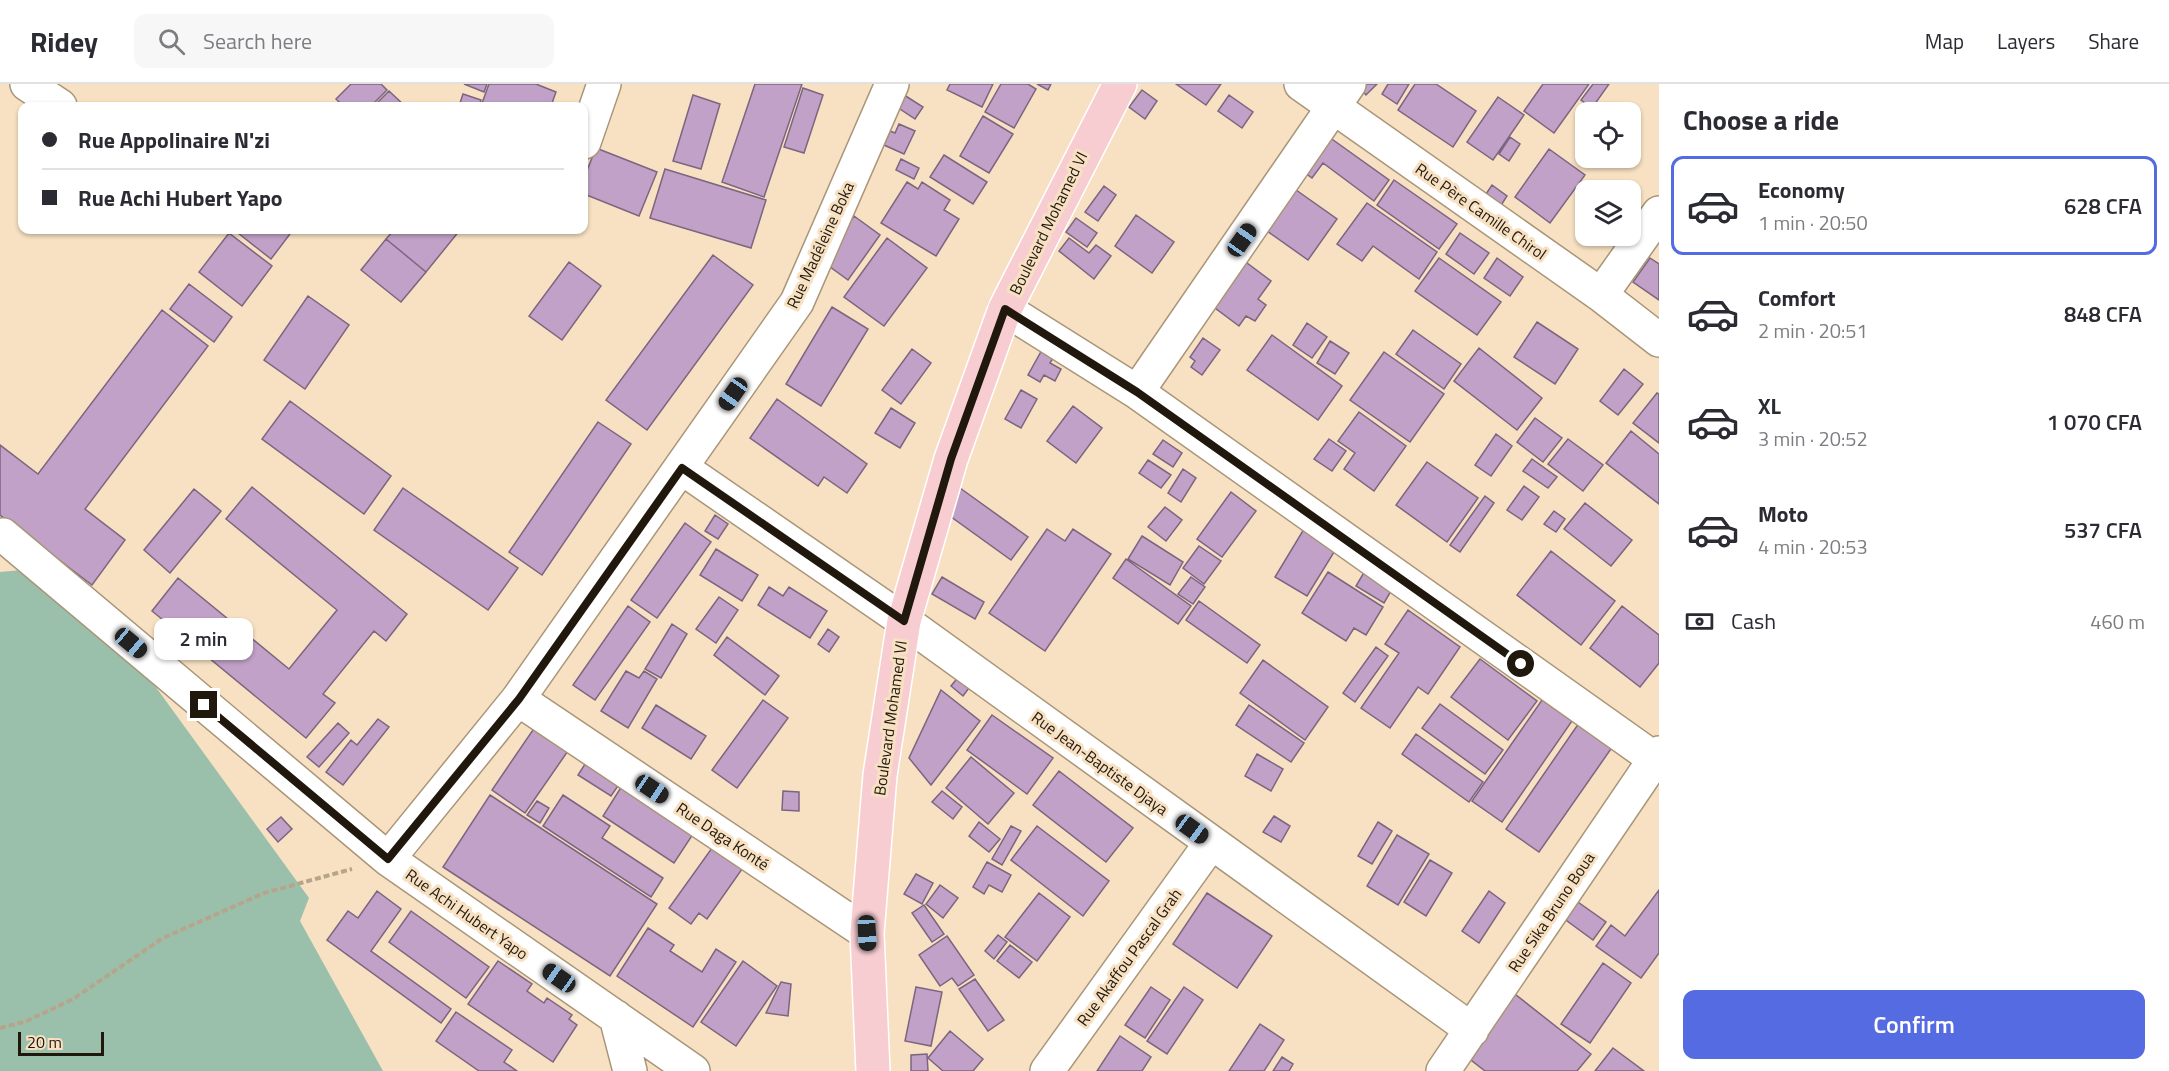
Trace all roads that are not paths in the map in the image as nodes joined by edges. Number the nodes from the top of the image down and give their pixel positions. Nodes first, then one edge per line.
1 (27, 84) edge
2 (604, 84) edge
3 (892, 84) edge
4 (1120, 84) edge
5 (1301, 84) edge
6 (1341, 95) edge
7 (54, 102) edge
8 (588, 130) edge
9 (1659, 213) edge
10 (1601, 295) junction
11 (1005, 309) junction
12 (1659, 340) edge
13 (1137, 392) junction
14 (682, 468) junction
15 (2, 536) edge
16 (904, 621) junction
17 (519, 699) junction
18 (1658, 758) edge
19 (1211, 843) junction
20 (388, 859) junction
21 (867, 933) junction
22 (616, 1017) junction
23 (1472, 1030) junction
24 (630, 1071) edge
25 (693, 1071) edge
26 (873, 1071) edge
27 (1047, 1071) edge
28 (1443, 1071) edge

1 - 7 street
2 - 8 street
3 - 14 street, Rue Madéleine Boka
4 - 11 main road, Boulevard Mohamed VI
5 - 6 street, Rue Père Camille Chirol
6 - 10 street, Rue Père Camille Chirol
6 - 13 street
9 - 10 street
10 - 12 street, Rue Père Camille Chirol
11 - 13 street
11 - 16 main road, Boulevard Mohamed VI
13 - 18 street
14 - 16 street, Rue Jean-Baptiste Djaya
14 - 17 street, Rue Madéleine Boka
15 - 20 street, Rue Achi Hubert Yapo
16 - 19 street, Rue Jean-Baptiste Djaya
16 - 21 main road, Boulevard Mohamed VI
17 - 20 street, Rue Madéleine Boka
17 - 21 street, Rue Daga Konté
18 - 23 street, Rue Sika Bruno Boua
19 - 23 street, Rue Jean-Baptiste Djaya
19 - 27 street, Rue Akaffou Pascal Grah
20 - 22 street, Rue Achi Hubert Yapo
21 - 26 main road, Boulevard Mohamed VI
22 - 24 street
22 - 25 street, Rue Achi Hubert Yapo
23 - 28 street, Rue Sika Bruno Boua

